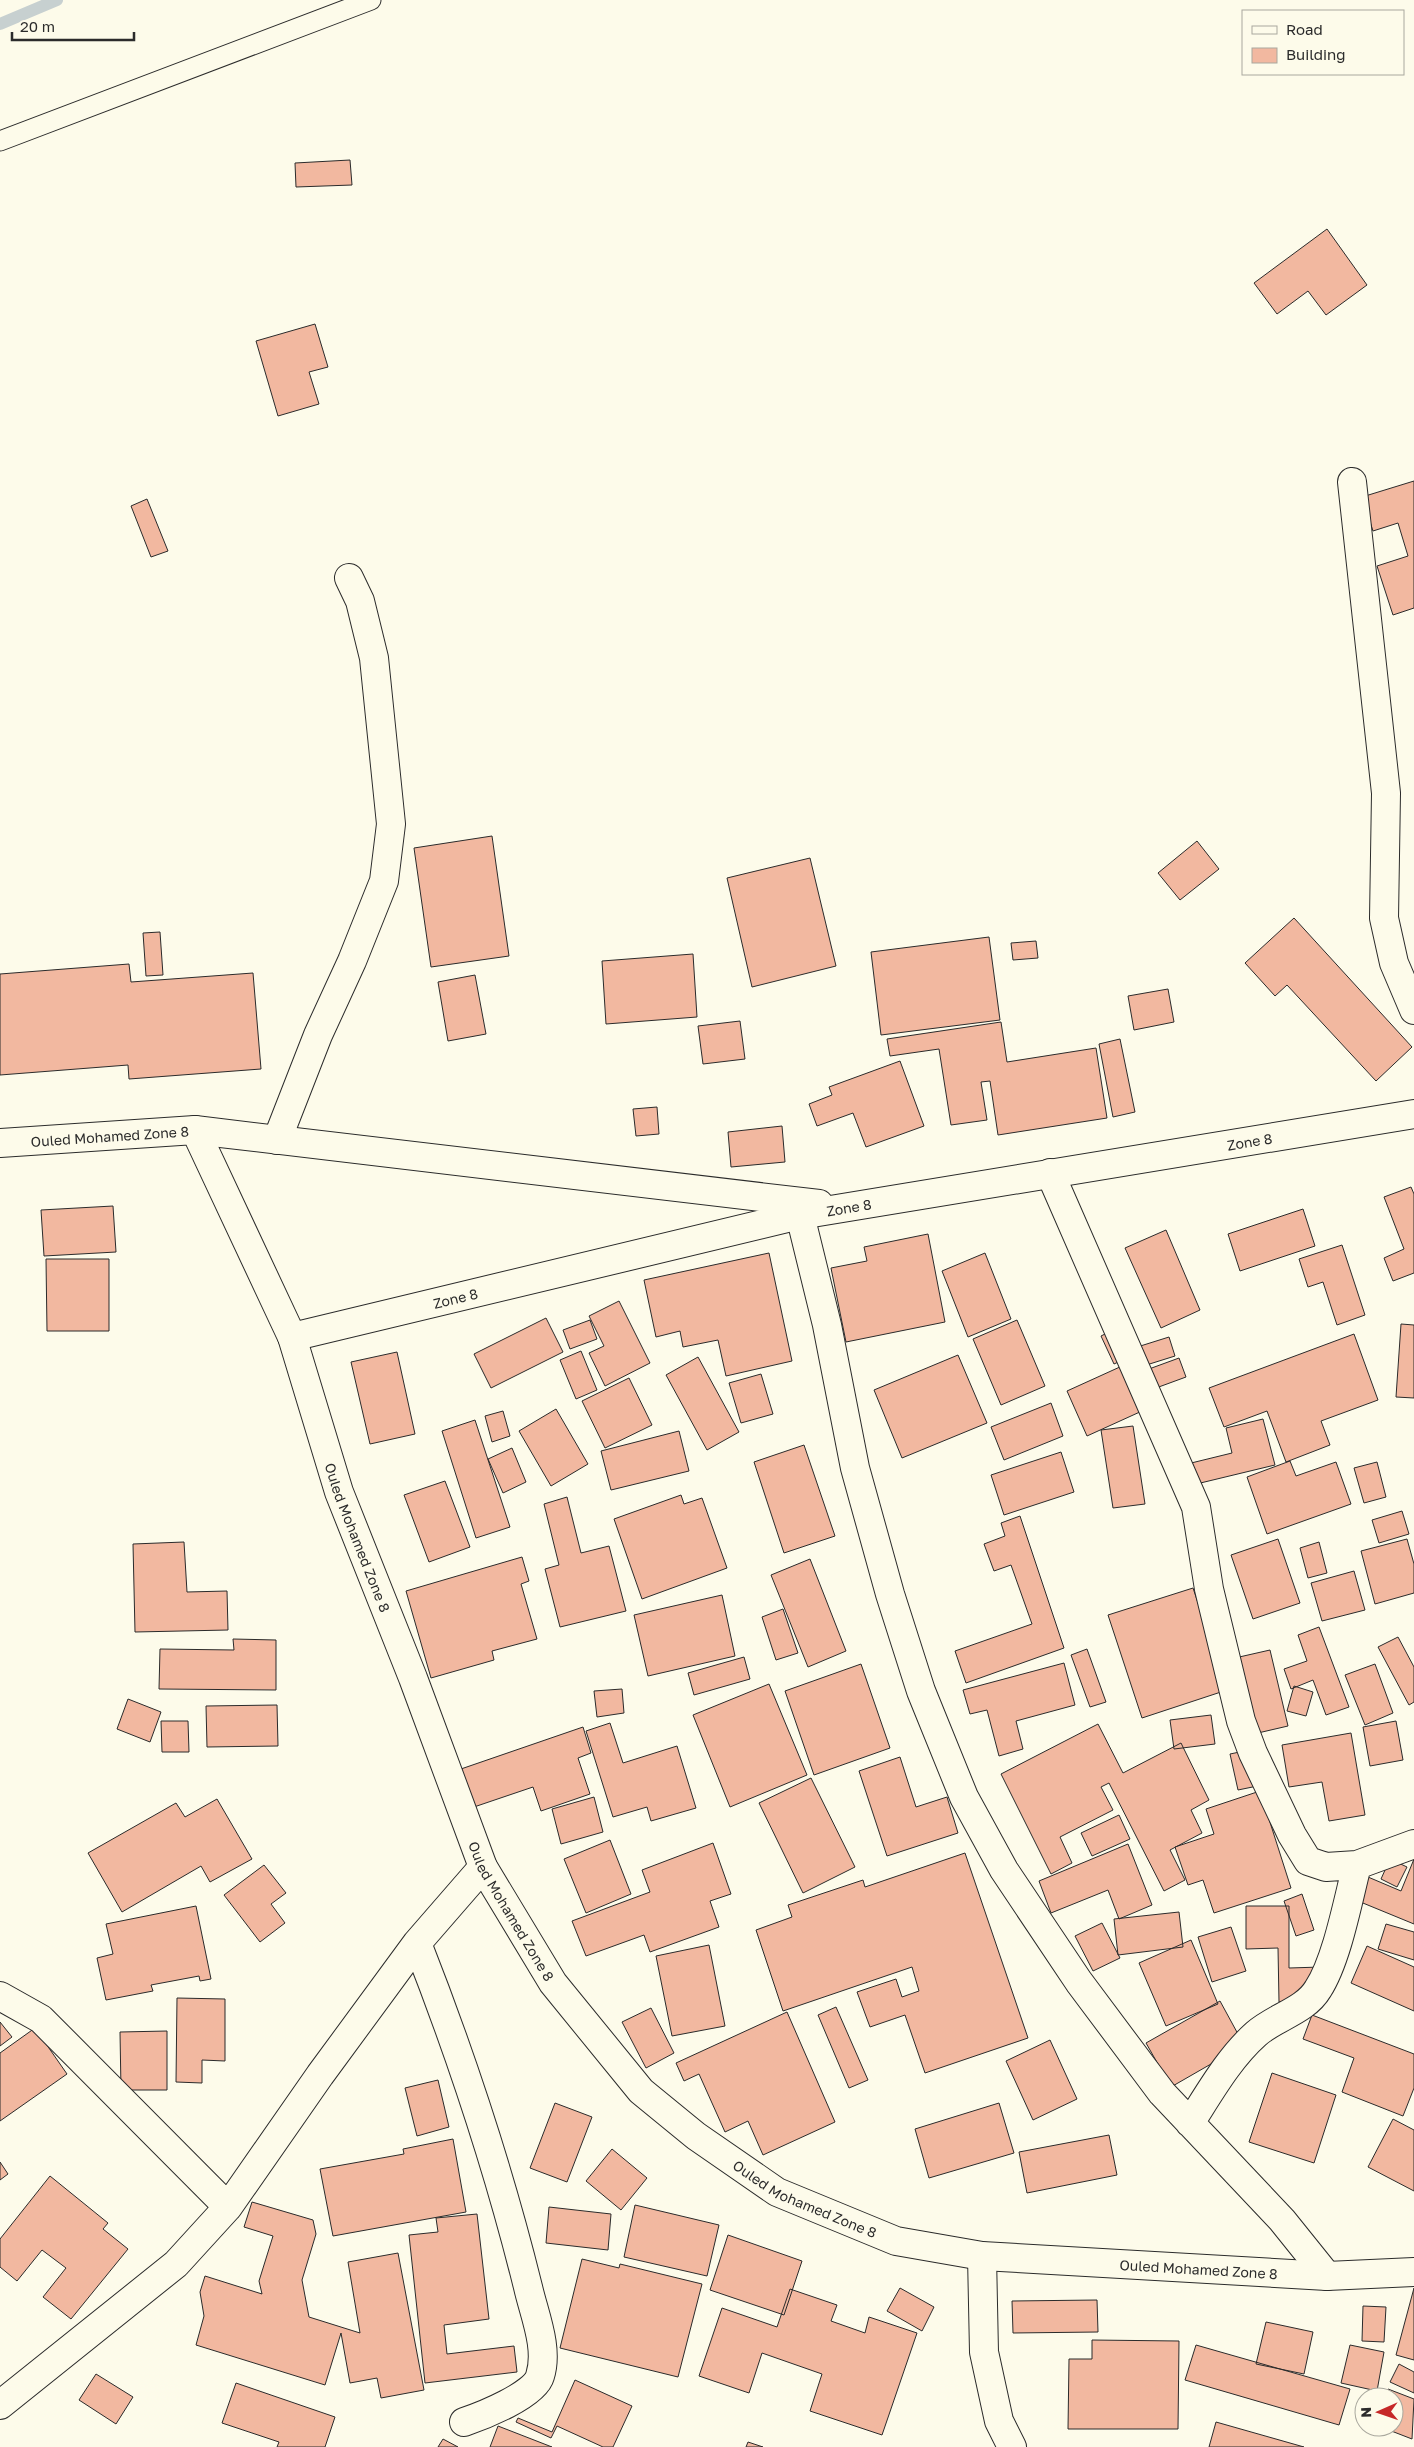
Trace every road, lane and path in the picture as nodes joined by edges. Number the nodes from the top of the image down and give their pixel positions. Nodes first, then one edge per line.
1 (371, 0) edge
2 (0, 141) edge
3 (1352, 482) dead end
4 (349, 578) dead end
5 (1414, 1010) edge
6 (1414, 1114) edge
7 (195, 1130) junction
8 (277, 1140) junction
9 (0, 1143) edge
10 (1050, 1173) junction
11 (843, 1206) junction
12 (800, 1214) junction
13 (292, 1337) junction
14 (1414, 1844) edge
15 (1357, 1865) junction
16 (484, 1867) junction
17 (417, 1943) junction
18 (0, 1996) edge
19 (1190, 2122) junction
20 (228, 2208) junction
21 (982, 2256) junction
22 (1414, 2272) edge
23 (1327, 2276) junction
24 (0, 2405) edge
25 (464, 2422) dead end
26 (1012, 2447) edge

1 - 2 lane
3 - 5 street
4 - 8 street
6 - 10 street, Zone 8
7 - 8 street
7 - 9 street, Ouled Mohamed Zone 8
7 - 13 street, Ouled Mohamed Zone 8
8 - 11 street
10 - 11 street, Zone 8
10 - 15 street
11 - 12 street, Zone 8
12 - 13 street, Zone 8
12 - 19 street
13 - 16 street, Ouled Mohamed Zone 8
14 - 15 street
15 - 19 street
16 - 17 street
16 - 21 street, Ouled Mohamed Zone 8
17 - 20 street
17 - 25 street
18 - 20 street
19 - 23 street
20 - 24 street
21 - 23 street, Ouled Mohamed Zone 8
21 - 26 street
22 - 23 street, Ouled Mohamed Zone 8

